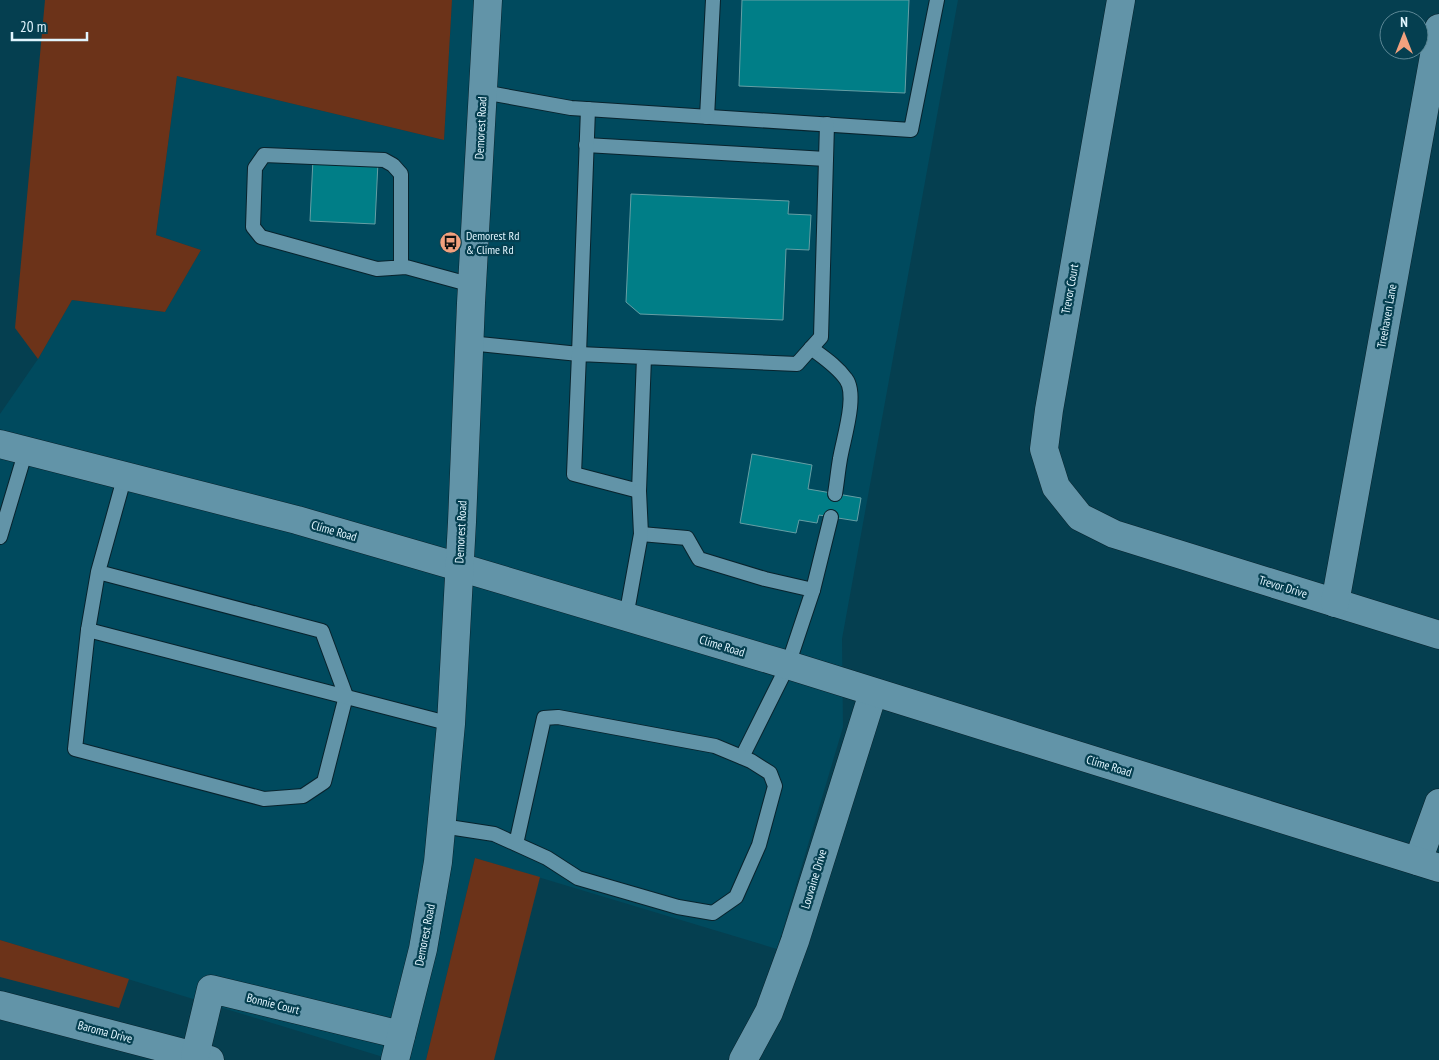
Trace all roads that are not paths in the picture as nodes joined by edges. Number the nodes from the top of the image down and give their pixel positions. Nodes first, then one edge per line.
1 (488, 0) edge
2 (713, 0) edge
3 (937, 0) edge
4 (1121, 0) edge
5 (1439, 28) edge
6 (483, 92) junction
7 (588, 109) junction
8 (707, 117) junction
9 (828, 124) junction
10 (586, 145) junction
11 (826, 159) junction
12 (401, 267) junction
13 (472, 286) junction
14 (469, 343) junction
15 (811, 348) junction
16 (579, 354) junction
17 (644, 357) junction
18 (0, 444) edge
19 (26, 450) junction
20 (125, 475) junction
21 (639, 492) junction
22 (835, 494) dead end
23 (831, 517) dead end
24 (641, 534) junction
25 (0, 536) edge
26 (1128, 539) joint
27 (460, 566) junction
28 (98, 572) junction
29 (813, 590) junction
30 (1335, 603) junction
31 (626, 618) junction
32 (88, 630) junction
33 (1439, 635) edge
34 (788, 665) junction
35 (873, 693) junction
36 (346, 696) junction
37 (451, 724) junction
38 (742, 757) junction
39 (1439, 803) edge
40 (442, 826) junction
41 (516, 844) junction
42 (1429, 864) edge
43 (0, 1005) edge
44 (398, 1048) edge
45 (202, 1058) edge
46 (743, 1060) edge

1 - 6 street, Demorest Road
2 - 8 lane
3 - 9 lane
4 - 26 street, Trevor Court
5 - 30 street, Treehaven Lane
6 - 7 lane
6 - 13 street, Demorest Road
7 - 8 lane
7 - 10 lane
8 - 9 lane
9 - 11 lane
10 - 11 lane
10 - 16 lane
11 - 15 lane
12 - 12 lane
12 - 13 lane
13 - 14 street, Demorest Road
14 - 16 lane
14 - 27 street, Demorest Road
15 - 17 lane
15 - 22 lane
16 - 17 lane
16 - 21 lane
17 - 21 lane
18 - 19 street, Clime Road
19 - 20 street, Clime Road
19 - 25 lane
20 - 27 street, Clime Road
20 - 28 lane
21 - 24 lane
23 - 29 lane
24 - 29 lane
24 - 31 lane
26 - 30 street, Trevor Drive
27 - 31 street, Clime Road
27 - 37 street, Demorest Road
28 - 32 lane
28 - 36 lane
29 - 34 lane
30 - 33 street, Trevor Drive
31 - 34 street, Clime Road
32 - 36 lane
32 - 36 lane
34 - 35 street, Clime Road
34 - 38 lane
35 - 42 street, Clime Road
35 - 46 street, Louvaine Drive
36 - 37 lane
37 - 40 street, Demorest Road
38 - 41 lane
38 - 41 lane
39 - 42 street
40 - 41 lane
40 - 44 street, Demorest Road
43 - 45 street, Baroma Drive
44 - 45 street, Bonnie Court

